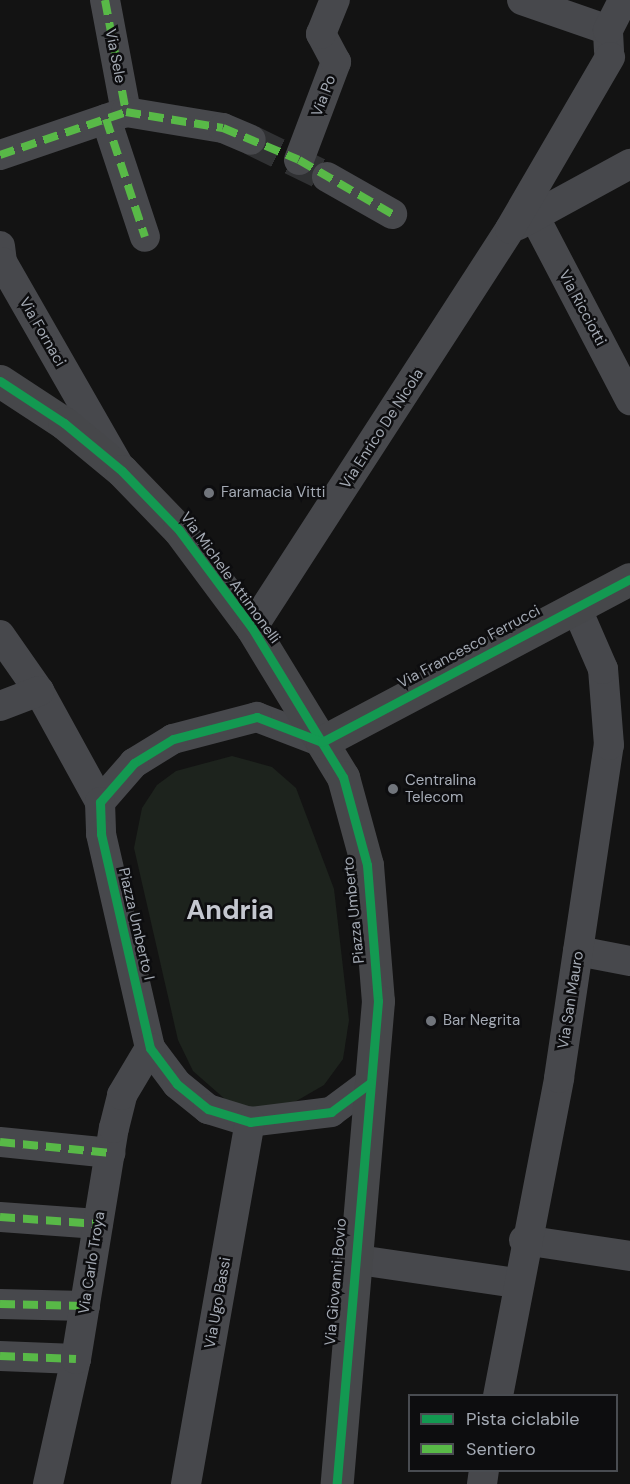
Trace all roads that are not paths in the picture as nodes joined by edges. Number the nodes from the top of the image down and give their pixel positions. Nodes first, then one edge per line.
1 (105, 0) edge
2 (335, 0) edge
3 (522, 0) edge
4 (623, 0) edge
5 (616, 52) edge
6 (116, 116) junction
7 (251, 140) tunnel mouth
8 (0, 155) edge
9 (299, 160) dead end
10 (630, 164) edge
11 (327, 177) tunnel mouth
12 (392, 214) dead end
13 (522, 222) junction
14 (145, 237) dead end
15 (0, 246) edge
16 (0, 381) edge
17 (630, 400) edge
18 (122, 471) junction
19 (630, 579) edge
20 (576, 607) junction
21 (252, 628) junction
22 (0, 635) edge
23 (39, 691) junction
24 (0, 706) edge
25 (322, 742) junction
26 (620, 746) edge
27 (100, 802) junction
28 (578, 951) junction
29 (630, 961) edge
30 (150, 1047) junction
31 (370, 1083) junction
32 (250, 1122) junction
33 (0, 1142) edge
34 (110, 1154) junction
35 (0, 1217) edge
36 (98, 1224) junction
37 (524, 1240) junction
38 (630, 1256) edge
39 (352, 1259) junction
40 (517, 1283) junction
41 (0, 1304) edge
42 (85, 1306) junction
43 (0, 1356) edge
44 (76, 1359) junction
45 (498, 1394) edge
46 (48, 1484) edge
47 (186, 1484) edge
48 (337, 1484) edge

1 - 6 street, Via Sele
2 - 9 street, Via Po
3 - 5 street
4 - 5 street, Via Enrico De Nicola
5 - 13 street, Via Enrico De Nicola
6 - 7 street
6 - 8 street
6 - 14 street, Via Sele
10 - 13 street
11 - 12 street
13 - 17 street, Via Ricciotti
13 - 21 street, Via Enrico De Nicola
15 - 18 street, Via Fornaci
16 - 18 street, Via Michele Attimonelli
18 - 21 street, Via Michele Attimonelli
19 - 20 street, Via Francesco Ferrucci
20 - 25 street, Via Francesco Ferrucci
20 - 26 street, Via San Mauro
21 - 25 street, Via Michele Attimonelli
22 - 23 street
23 - 24 street
23 - 27 street
25 - 27 street
25 - 31 street, Piazza Umberto
26 - 28 street, Via San Mauro
27 - 30 street, Piazza Umberto I
28 - 29 street
28 - 37 street, Via San Mauro
30 - 32 street, Piazza Umberto I
30 - 34 street, Via Carlo Troya
31 - 32 street, Piazza Umberto I
31 - 39 street, Via Giovanni Bovio
32 - 47 street, Via Ugo Bassi
33 - 34 street
34 - 36 street, Via Carlo Troya
35 - 36 street
36 - 42 street, Via Carlo Troya
37 - 38 street
37 - 40 street, Via San Mauro
39 - 40 street
39 - 48 street, Via Giovanni Bovio
40 - 45 street, Via San Mauro
41 - 42 street
42 - 44 street, Via Carlo Troya
43 - 44 street
44 - 46 street, Via Carlo Troya

